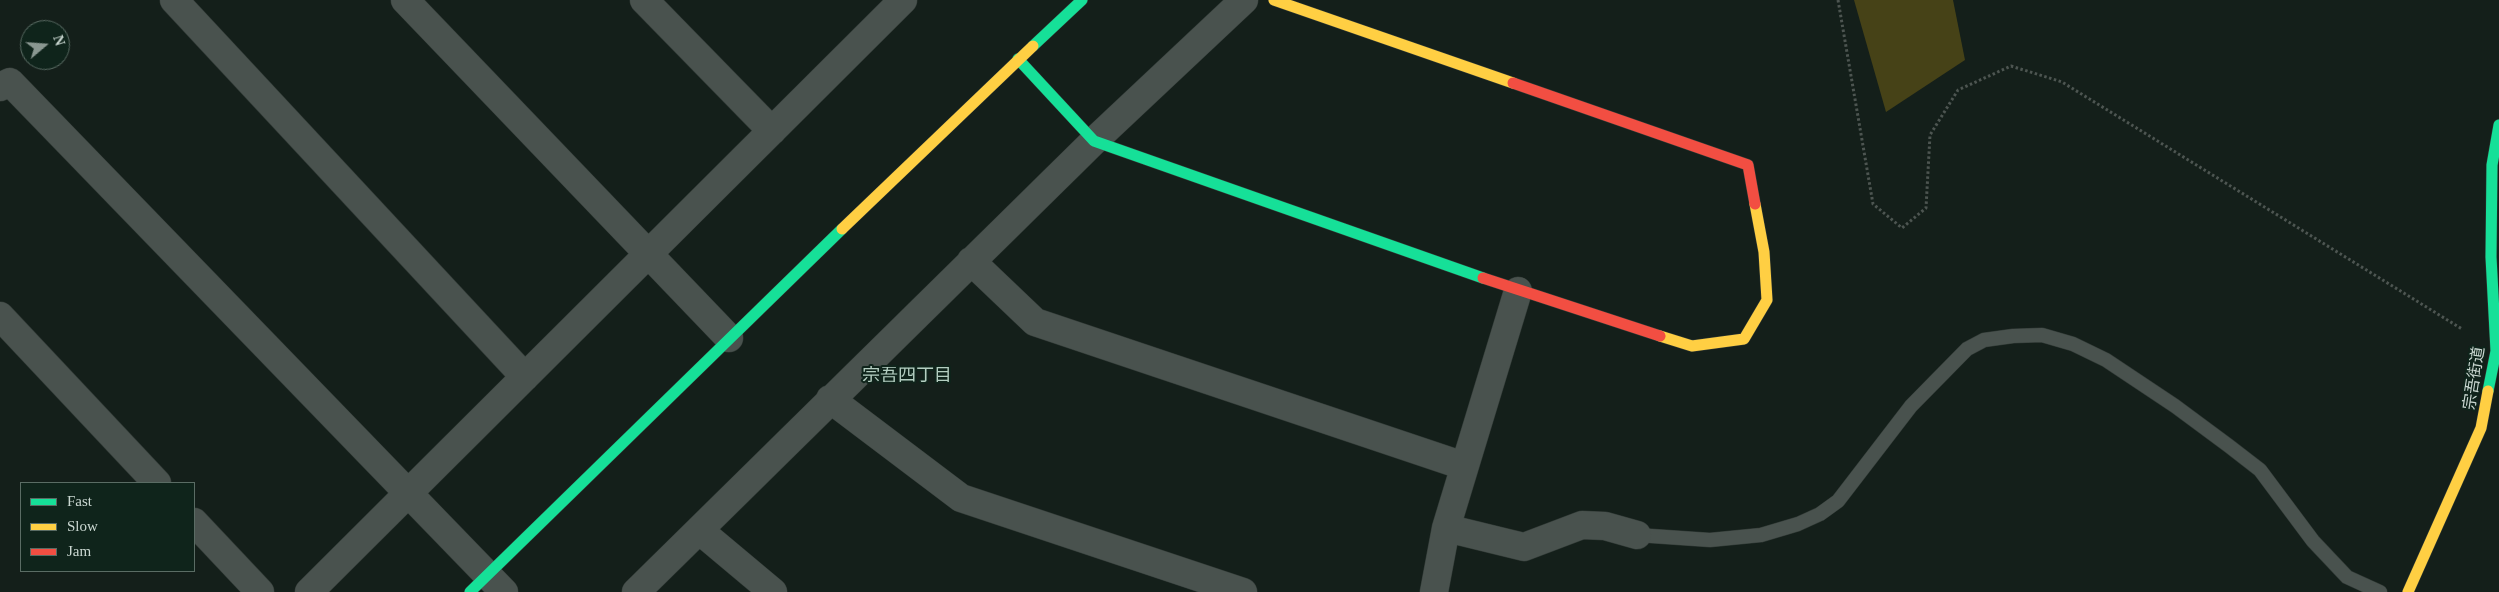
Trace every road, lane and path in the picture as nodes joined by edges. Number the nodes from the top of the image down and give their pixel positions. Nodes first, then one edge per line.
1 (174, 0) edge
2 (405, 0) edge
3 (644, 0) edge
4 (1082, 0) edge
5 (1244, 0) edge
6 (1274, 0) edge
7 (1838, 0) edge
8 (900, 1) edge
9 (1018, 59) junction
10 (0, 87) edge
11 (2499, 125) edge
12 (772, 131) junction
13 (1094, 141) junction
14 (2495, 185) edge
15 (649, 254) junction
16 (971, 261) junction
17 (1518, 291) junction
18 (0, 316) edge
19 (729, 338) junction
20 (2496, 350) junction
21 (526, 377) junction
22 (830, 399) junction
23 (1464, 466) junction
24 (156, 482) edge
25 (410, 493) junction
26 (195, 523) edge
27 (1446, 528) junction
28 (699, 530) junction
29 (1637, 534) joint
30 (487, 586) edge
31 (260, 592) edge
32 (309, 592) edge
33 (636, 592) edge
34 (773, 592) edge
35 (1243, 592) edge
36 (1434, 592) edge
37 (2380, 592) edge
38 (2408, 592) edge

1 - 21 street
2 - 15 street
3 - 12 street
4 - 9 main road
5 - 13 street
6 - 17 main road
7 - 20 path
8 - 12 street
9 - 13 main road
9 - 19 main road
10 - 25 street
11 - 14 main road, 宗吾街道
12 - 15 street
13 - 16 street
13 - 17 main road
14 - 20 main road, 宗吾街道
15 - 19 street
15 - 21 street
16 - 22 street
16 - 23 street
17 - 23 street
18 - 24 street
19 - 30 main road
20 - 38 main road, 宗吾街道
21 - 25 street
22 - 28 street
22 - 35 street
23 - 27 street
25 - 30 street
25 - 32 street
26 - 31 street
27 - 29 street
27 - 36 street
28 - 33 street
28 - 34 street
29 - 37 lane

